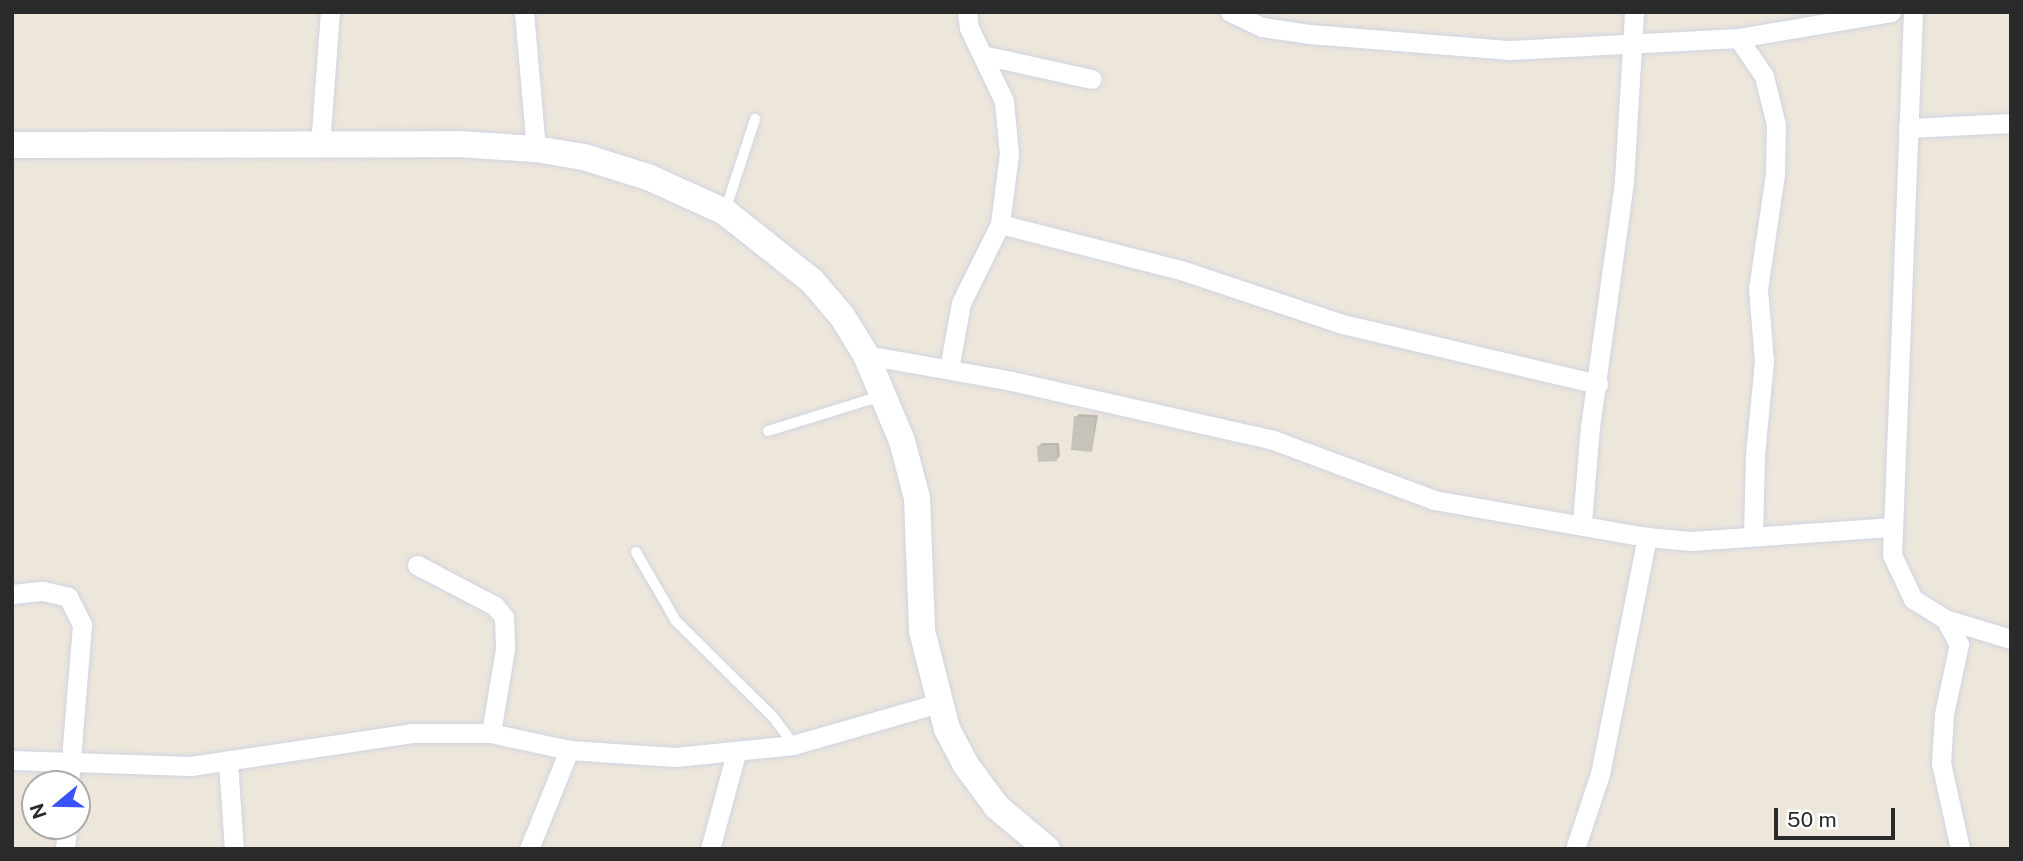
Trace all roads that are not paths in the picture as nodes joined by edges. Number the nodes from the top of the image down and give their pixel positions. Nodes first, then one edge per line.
1 (330, 12) edge
2 (524, 12) edge
3 (967, 12) edge
4 (1230, 12) edge
5 (1634, 12) edge
6 (1891, 12) edge
7 (1913, 12) edge
8 (1260, 19) edge
9 (1738, 38) junction
10 (1633, 42) junction
11 (987, 56) junction
12 (1092, 79) dead end
13 (755, 119) dead end
14 (2011, 123) edge
15 (1908, 128) junction
16 (12, 145) edge
17 (320, 145) junction
18 (536, 149) junction
19 (725, 212) junction
20 (1000, 224) junction
21 (866, 355) junction
22 (949, 369) junction
23 (1598, 384) junction
24 (885, 394) junction
25 (768, 430) dead end
26 (1582, 523) junction
27 (1890, 527) junction
28 (1753, 536) junction
29 (1647, 537) junction
30 (636, 552) dead end
31 (417, 565) dead end
32 (12, 594) edge
33 (1945, 619) junction
34 (1976, 631) junction
35 (2011, 639) edge
36 (1959, 644) junction
37 (939, 703) junction
38 (491, 733) junction
39 (793, 745) junction
40 (569, 750) junction
41 (736, 753) junction
42 (12, 760) edge
43 (228, 762) junction
44 (70, 763) junction
45 (70, 770) edge
46 (234, 849) edge
47 (529, 849) edge
48 (710, 849) edge
49 (1047, 849) edge
50 (1575, 849) edge
51 (1960, 849) edge

1 - 17 street
2 - 18 street
3 - 11 street
4 - 8 street
5 - 10 street
6 - 9 street
7 - 15 street
8 - 10 street
9 - 10 street
9 - 28 street
10 - 23 street
11 - 12 street
11 - 20 street
13 - 19 lane
14 - 15 street
15 - 27 street
16 - 17 main road
17 - 18 main road
18 - 19 main road
19 - 21 main road
20 - 22 street
20 - 23 street
21 - 22 street
21 - 24 main road
22 - 26 street
23 - 26 street
24 - 25 lane
24 - 37 main road
26 - 29 street
27 - 28 street
27 - 33 street
28 - 29 street
29 - 50 street
30 - 39 lane
31 - 38 street
32 - 44 street
33 - 34 street
33 - 36 street
34 - 35 street
34 - 36 street
36 - 51 street
37 - 39 street
37 - 49 main road
38 - 40 street
38 - 43 street
39 - 41 street
40 - 41 street
40 - 47 street
41 - 48 street
42 - 44 street
43 - 44 street
43 - 46 street
44 - 45 street

